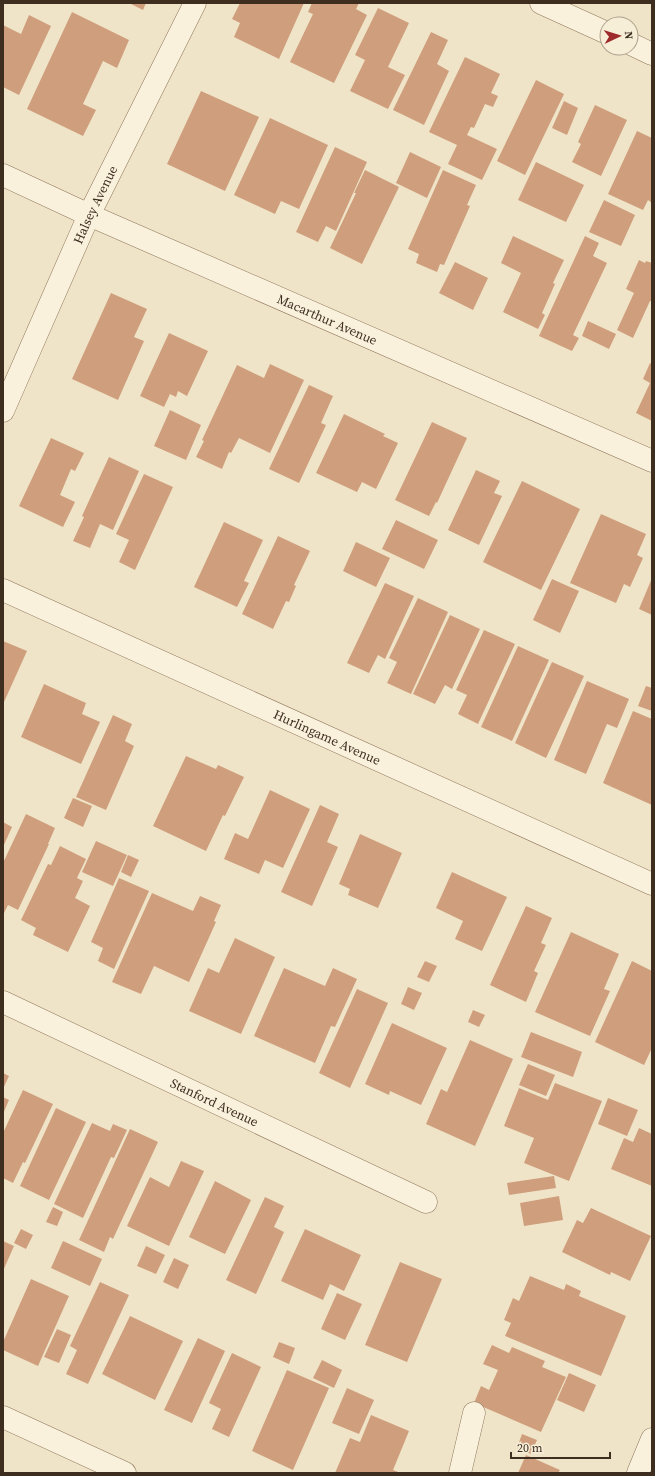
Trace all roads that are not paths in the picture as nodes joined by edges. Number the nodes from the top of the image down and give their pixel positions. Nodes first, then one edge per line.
1 (195, 3) edge
2 (541, 3) edge
3 (599, 29) edge
4 (639, 48) edge
5 (652, 54) edge
6 (3, 175) edge
7 (89, 214) junction
8 (3, 411) edge
9 (652, 461) edge
10 (3, 590) edge
11 (652, 884) edge
12 (3, 1002) edge
13 (426, 1202) dead end
14 (474, 1413) dead end
15 (3, 1417) edge
16 (652, 1439) edge
17 (125, 1473) edge
18 (460, 1473) edge
19 (638, 1473) edge

1 - 7 street, Halsey Avenue
2 - 3 street
4 - 5 street
6 - 7 street, Macarthur Avenue
7 - 8 street, Halsey Avenue
7 - 9 street, Macarthur Avenue
10 - 11 street, Hurlingame Avenue
12 - 13 street, Stanford Avenue
14 - 18 street
15 - 17 street
16 - 19 street

